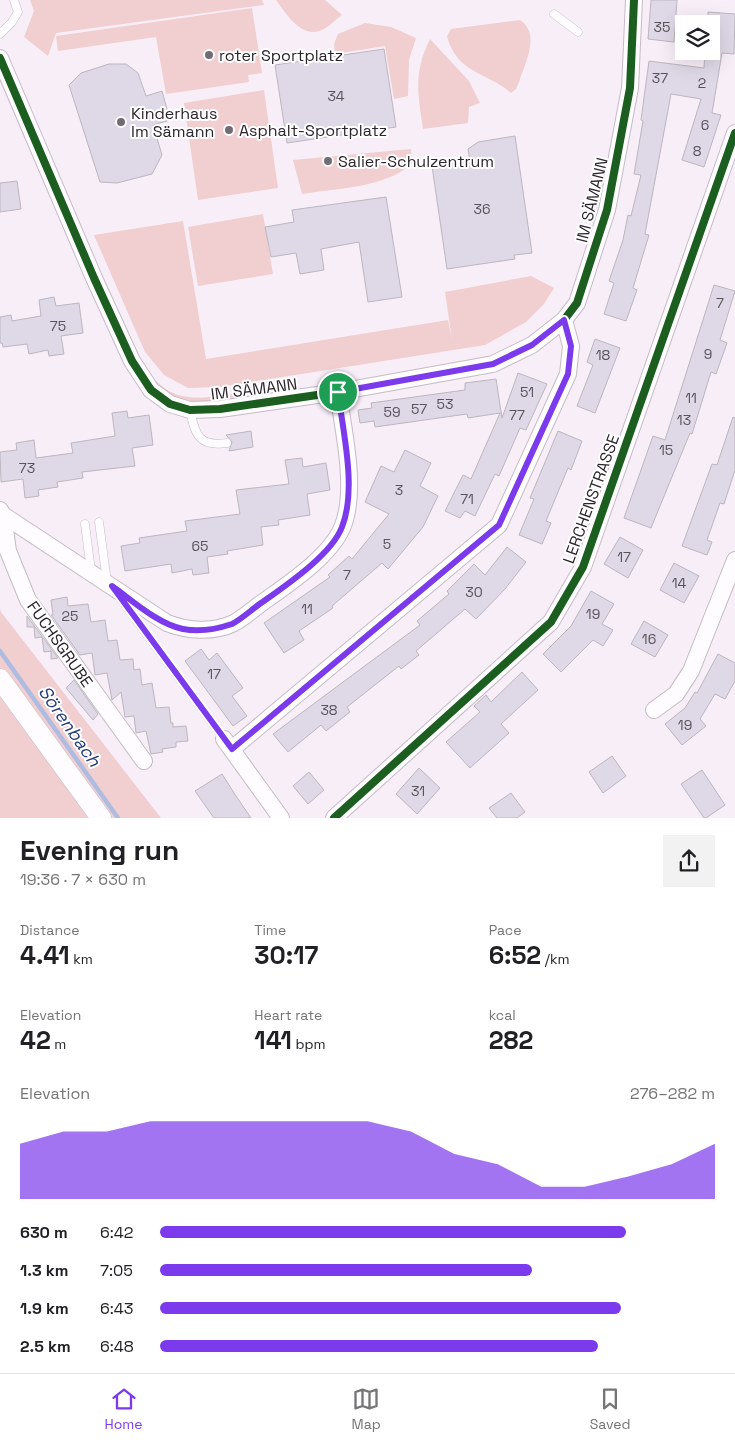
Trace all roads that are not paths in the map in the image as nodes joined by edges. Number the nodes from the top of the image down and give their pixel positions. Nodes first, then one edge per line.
1 (14, 0) edge
2 (634, 0) edge
3 (554, 14) dead end
4 (578, 32) dead end
5 (0, 34) edge
6 (0, 58) edge
7 (735, 133) edge
8 (564, 320) junction
9 (338, 392) junction
10 (190, 410) junction
11 (227, 443) dead end
12 (1, 512) edge
13 (99, 522) dead end
14 (85, 524) dead end
15 (735, 560) edge
16 (92, 573) junction
17 (110, 585) junction
18 (0, 679) edge
19 (654, 710) dead end
20 (228, 744) junction
21 (144, 761) dead end
22 (101, 818) edge
23 (281, 818) edge
24 (334, 818) edge

1 - 5 lane
2 - 8 street, IM SÄMANN
3 - 4 lane
6 - 10 street, IM SÄMANN
7 - 24 street, LERCHENSTRASSE
8 - 9 street, IM SÄMANN
8 - 20 street
9 - 10 street, IM SÄMANN
9 - 17 street, FUCHSGRUBE
10 - 11 lane
12 - 16 street, FUCHSGRUBE
12 - 21 street, FUCHSGRUBE
13 - 17 lane
14 - 16 lane
15 - 19 street
16 - 17 street, FUCHSGRUBE
17 - 20 lane
18 - 22 street
20 - 23 street

